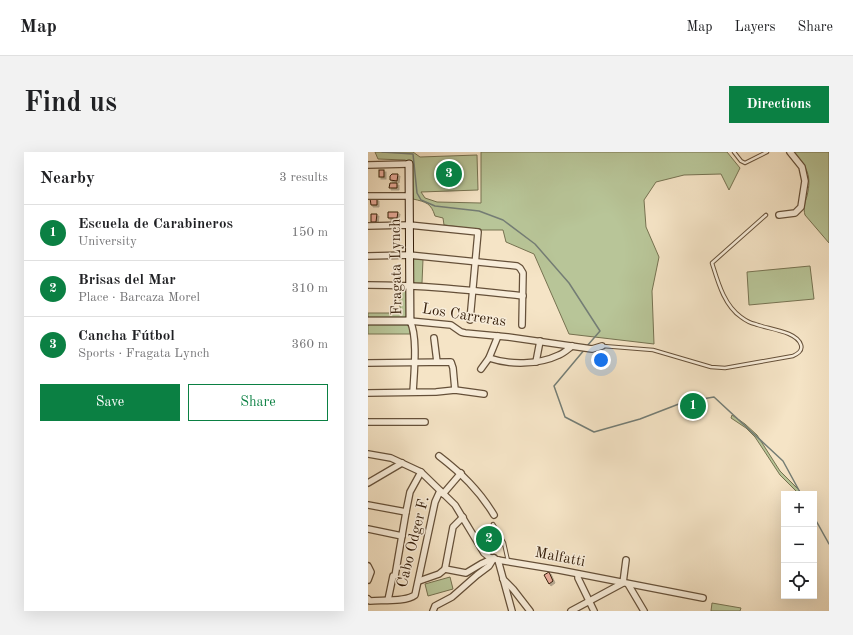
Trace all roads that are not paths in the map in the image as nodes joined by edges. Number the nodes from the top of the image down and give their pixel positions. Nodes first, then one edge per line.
1 (734, 152) edge
2 (767, 152) edge
3 (790, 152) edge
4 (409, 164) joint
5 (368, 165) edge
6 (368, 196) edge
7 (409, 196) junction
8 (766, 215) dead end
9 (779, 215) dead end
10 (409, 225) junction
11 (368, 226) edge
12 (409, 255) junction
13 (368, 256) edge
14 (475, 261) junction
15 (368, 285) edge
16 (409, 285) junction
17 (472, 290) junction
18 (523, 296) junction
19 (470, 320) dead end
20 (368, 321) edge
21 (410, 321) junction
22 (522, 325) dead end
23 (498, 336) junction
24 (434, 338) dead end
25 (540, 341) junction
26 (572, 346) junction
27 (602, 346) joint
28 (489, 358) junction
29 (415, 362) junction
30 (437, 362) junction
31 (536, 362) junction
32 (368, 363) edge
33 (481, 369) dead end
34 (455, 390) junction
35 (413, 392) junction
36 (368, 393) edge
37 (484, 394) dead end
38 (368, 422) edge
39 (425, 422) dead end
40 (368, 454) edge
41 (439, 456) dead end
42 (402, 463) junction
43 (421, 472) junction
44 (461, 473) junction
45 (368, 483) edge
46 (442, 492) junction
47 (368, 505) edge
48 (406, 512) junction
49 (494, 515) dead end
50 (462, 517) junction
51 (493, 524) dead end
52 (368, 529) edge
53 (402, 536) junction
54 (496, 559) junction
55 (626, 560) dead end
56 (508, 561) junction
57 (368, 566) edge
58 (445, 569) junction
59 (578, 574) junction
60 (502, 578) junction
61 (368, 580) edge
62 (419, 581) junction
63 (626, 583) junction
64 (703, 598) dead end
65 (369, 600) edge
66 (388, 600) junction
67 (589, 602) junction
68 (433, 611) edge
69 (512, 611) edge
70 (530, 611) edge
71 (571, 611) edge
72 (594, 611) edge
73 (644, 611) edge

1 - 2 lane
3 - 9 street
4 - 5 street
4 - 7 street, Fragata Lynch
6 - 7 street
7 - 10 street, Fragata Lynch
8 - 27 lane
10 - 11 street
10 - 12 street, Fragata Lynch
10 - 14 street
12 - 13 street
12 - 14 street
12 - 16 street, Fragata Lynch
14 - 17 street
14 - 18 street
15 - 16 street
16 - 17 street
16 - 21 street, Fragata Lynch
17 - 18 street
17 - 19 street
18 - 22 street
20 - 21 street, Los Carreras
21 - 23 street, Los Carreras
21 - 29 street, Fragata Lynch
23 - 25 street, Los Carreras
23 - 28 street
24 - 30 street
25 - 26 street, Los Carreras
25 - 31 street
26 - 27 street, Los Carreras
26 - 31 street
28 - 31 street
28 - 33 street
29 - 30 street
29 - 32 street
29 - 35 street, Fragata Lynch
30 - 34 street
34 - 35 street
34 - 37 street
35 - 36 street
38 - 39 street
40 - 42 street
41 - 44 street
42 - 43 street
42 - 45 street
43 - 46 street
43 - 48 street
44 - 46 street
44 - 49 street
46 - 50 street
46 - 62 street, Cabo Odger F.
47 - 48 street
48 - 53 street
50 - 54 street
50 - 58 street
51 - 56 lane
52 - 53 street
53 - 66 street
54 - 56 street, Malfatti
54 - 58 street
54 - 60 street
54 - 68 street
55 - 63 street
56 - 59 street, Malfatti
57 - 61 street
58 - 62 street
59 - 63 street, Malfatti
59 - 67 street
60 - 69 street
60 - 70 street
62 - 66 street, Cabo Odger F.
63 - 64 street, Malfatti
63 - 67 street
63 - 73 street
65 - 66 street
67 - 71 street
67 - 72 street

